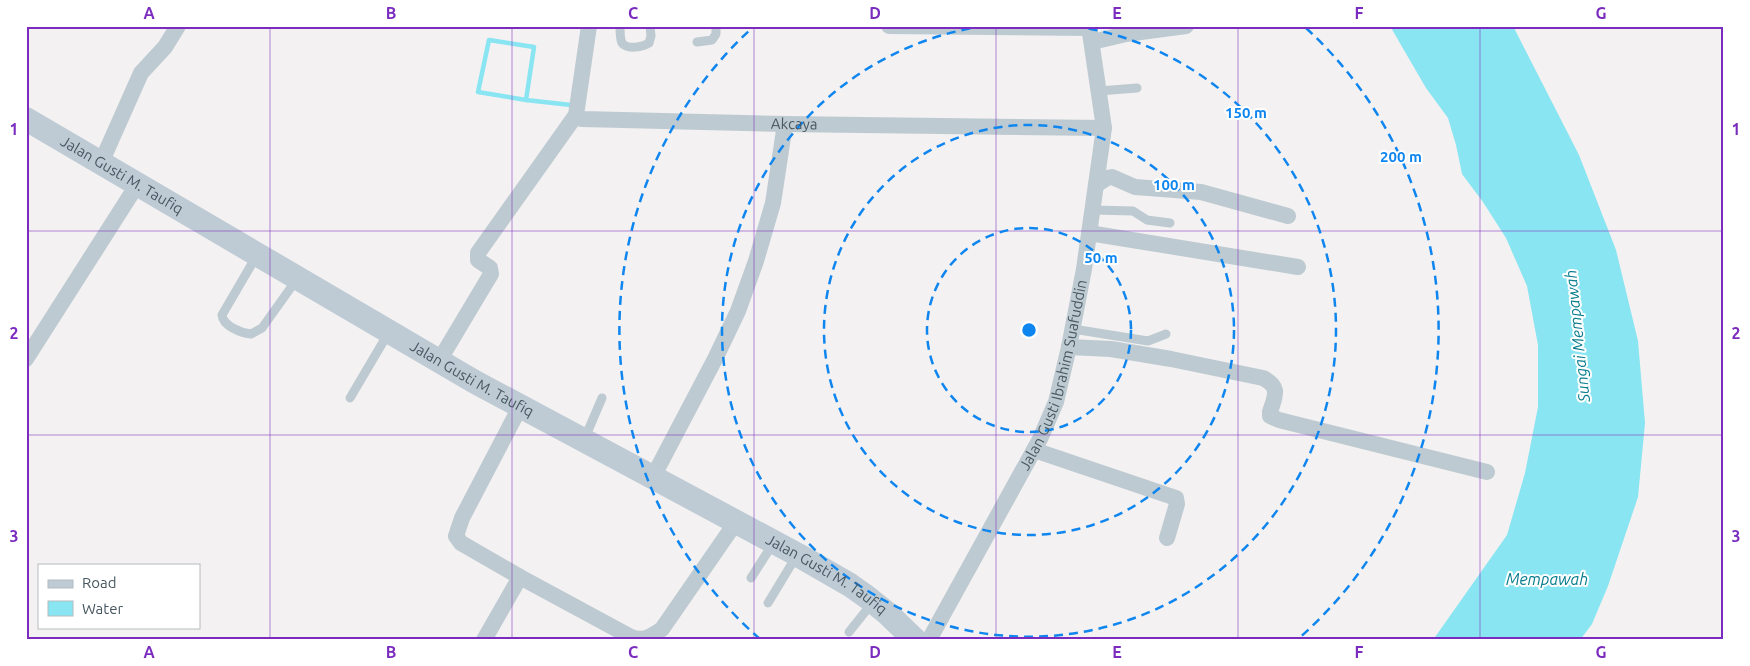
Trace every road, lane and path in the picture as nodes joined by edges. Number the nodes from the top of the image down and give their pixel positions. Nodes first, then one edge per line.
1 (178, 26) edge
2 (589, 26) edge
3 (620, 26) edge
4 (650, 26) edge
5 (716, 26) edge
6 (889, 26) edge
7 (1139, 26) edge
8 (1186, 26) edge
9 (1090, 32) edge
10 (698, 42) dead end
11 (1137, 88) dead end
12 (1099, 91) junction
13 (576, 115) junction
14 (26, 119) edge
15 (785, 124) junction
16 (1104, 128) junction
17 (101, 163) junction
18 (137, 184) junction
19 (1096, 184) junction
20 (1093, 210) junction
21 (1288, 216) dead end
22 (1170, 223) dead end
23 (1089, 233) junction
24 (257, 255) junction
25 (1298, 267) dead end
26 (297, 278) junction
27 (1073, 329) junction
28 (390, 332) junction
29 (1166, 334) dead end
30 (1070, 347) junction
31 (26, 359) edge
32 (439, 361) junction
33 (350, 398) dead end
34 (602, 398) dead end
35 (520, 407) junction
36 (584, 440) junction
37 (1034, 450) junction
38 (1487, 472) dead end
39 (653, 477) junction
40 (736, 522) junction
41 (1167, 538) dead end
42 (774, 542) junction
43 (798, 555) junction
44 (520, 577) junction
45 (751, 578) dead end
46 (873, 602) junction
47 (768, 603) dead end
48 (849, 632) dead end
49 (651, 638) edge
50 (484, 640) edge
51 (915, 640) edge
52 (929, 640) edge

1 - 17 street
2 - 13 street
3 - 4 lane
5 - 10 lane
6 - 9 street
7 - 9 lane
8 - 9 street
9 - 12 street, Jalan Gusti Ibrahim Suafuddin
11 - 12 lane
12 - 16 street, Jalan Gusti Ibrahim Suafuddin
13 - 15 street, Akcaya
13 - 32 street
14 - 17 main road, Jalan Gusti M. Taufiq
15 - 16 street, Akcaya
15 - 39 street
16 - 19 street, Jalan Gusti Ibrahim Suafuddin
17 - 18 main road, Jalan Gusti M. Taufiq
18 - 24 main road, Jalan Gusti M. Taufiq
18 - 31 street
19 - 20 street, Jalan Gusti Ibrahim Suafuddin
19 - 21 street
20 - 22 lane
20 - 23 street, Jalan Gusti Ibrahim Suafuddin
23 - 25 street
23 - 27 street, Jalan Gusti Ibrahim Suafuddin
24 - 26 main road, Jalan Gusti M. Taufiq
24 - 26 lane
26 - 28 main road, Jalan Gusti M. Taufiq
27 - 29 lane
27 - 30 street, Jalan Gusti Ibrahim Suafuddin
28 - 32 main road, Jalan Gusti M. Taufiq
28 - 33 lane
30 - 37 street, Jalan Gusti Ibrahim Suafuddin
30 - 38 street
32 - 35 main road, Jalan Gusti M. Taufiq
34 - 36 lane
35 - 36 main road, Jalan Gusti M. Taufiq
35 - 44 street
36 - 39 main road, Jalan Gusti M. Taufiq
37 - 41 street
37 - 52 street, Jalan Gusti Ibrahim Suafuddin
39 - 40 main road, Jalan Gusti M. Taufiq
40 - 42 main road, Jalan Gusti M. Taufiq
40 - 49 street
42 - 43 main road, Jalan Gusti M. Taufiq
42 - 45 lane
43 - 46 main road, Jalan Gusti M. Taufiq
43 - 47 lane
44 - 49 street
44 - 50 street
46 - 48 lane
46 - 51 main road, Jalan Gusti M. Taufiq

